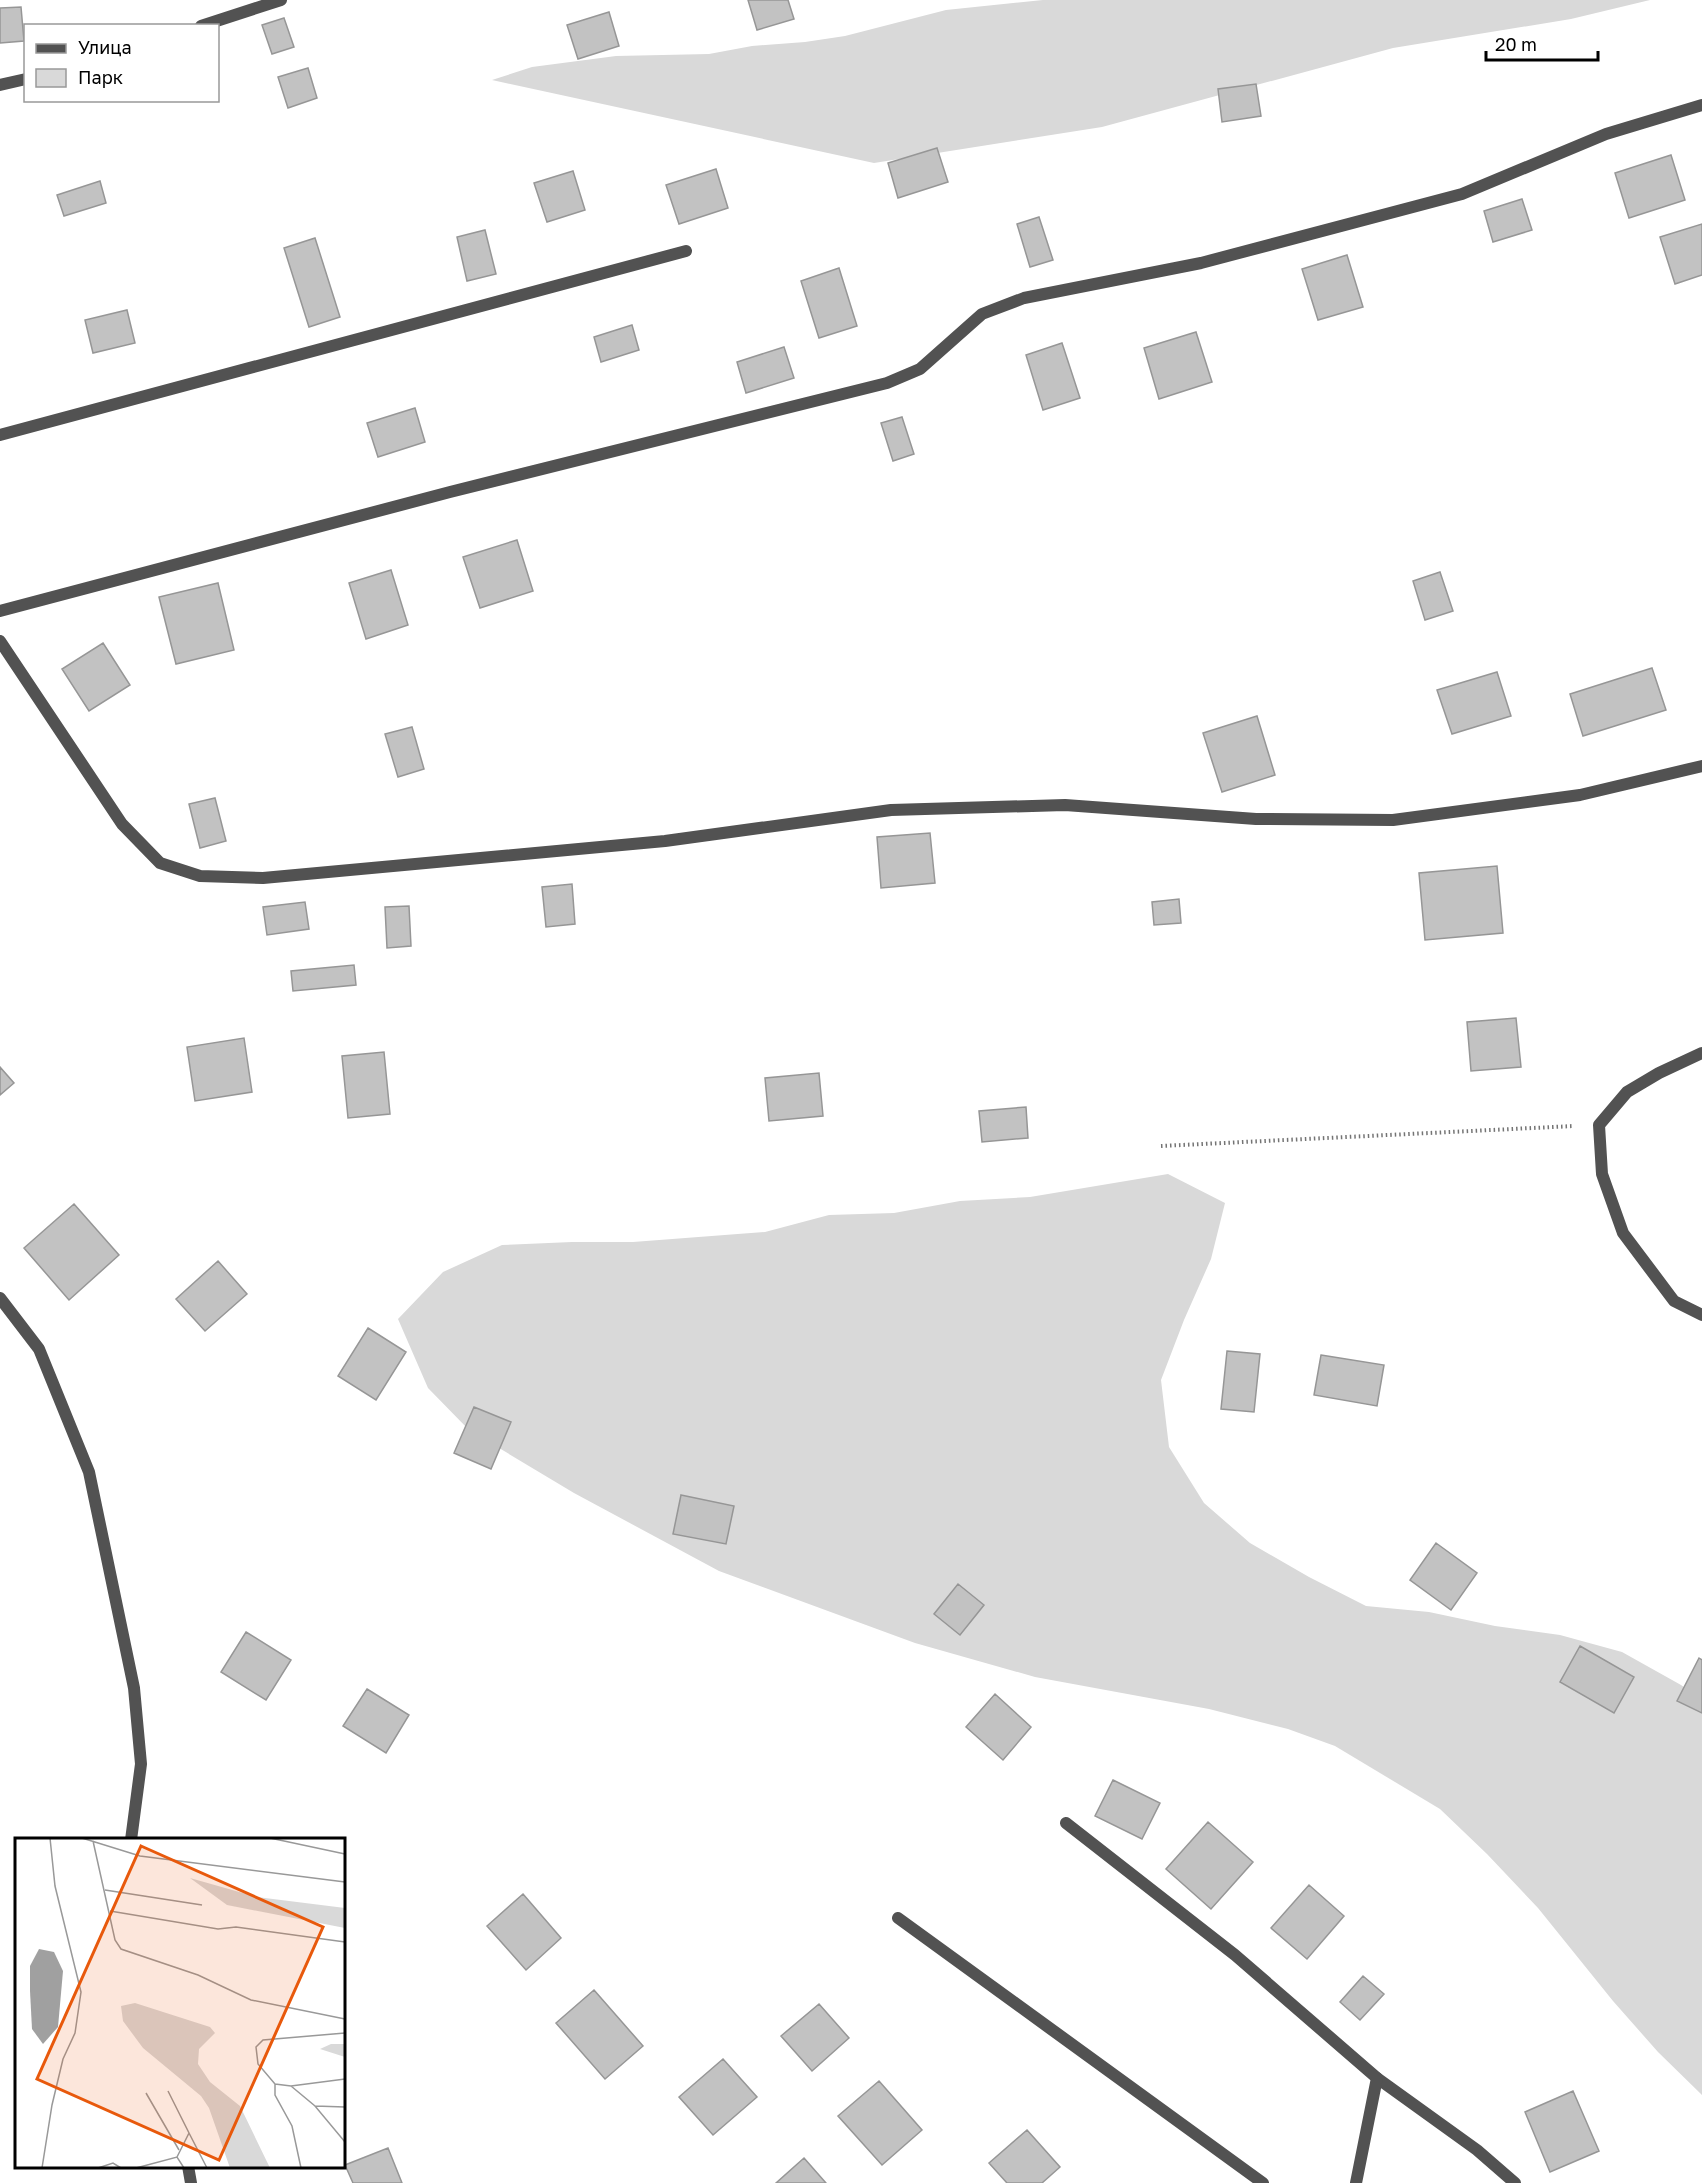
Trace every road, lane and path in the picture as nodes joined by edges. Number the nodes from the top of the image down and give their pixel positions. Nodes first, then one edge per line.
1 (281, 0) edge
2 (207, 24) edge
3 (24, 79) edge
4 (0, 85) edge
5 (1702, 105) edge
6 (686, 251) dead end
7 (0, 435) edge
8 (0, 611) edge
9 (0, 641) edge
10 (1702, 766) edge
11 (1702, 1053) edge
12 (1599, 1125) junction
13 (1161, 1146) dead end
14 (0, 1298) edge
15 (1702, 1315) edge
16 (1066, 1823) dead end
17 (131, 1838) edge
18 (898, 1918) dead end
19 (1377, 2078) junction
20 (188, 2168) edge
21 (191, 2183) edge
22 (1263, 2183) edge
23 (1356, 2183) edge
24 (1515, 2183) edge

1 - 2 street
3 - 4 street
5 - 8 street
6 - 7 street
9 - 10 street
11 - 12 street
12 - 13 path
12 - 15 street
14 - 17 street
16 - 19 street
18 - 22 street
19 - 23 street
19 - 24 street
20 - 21 street

